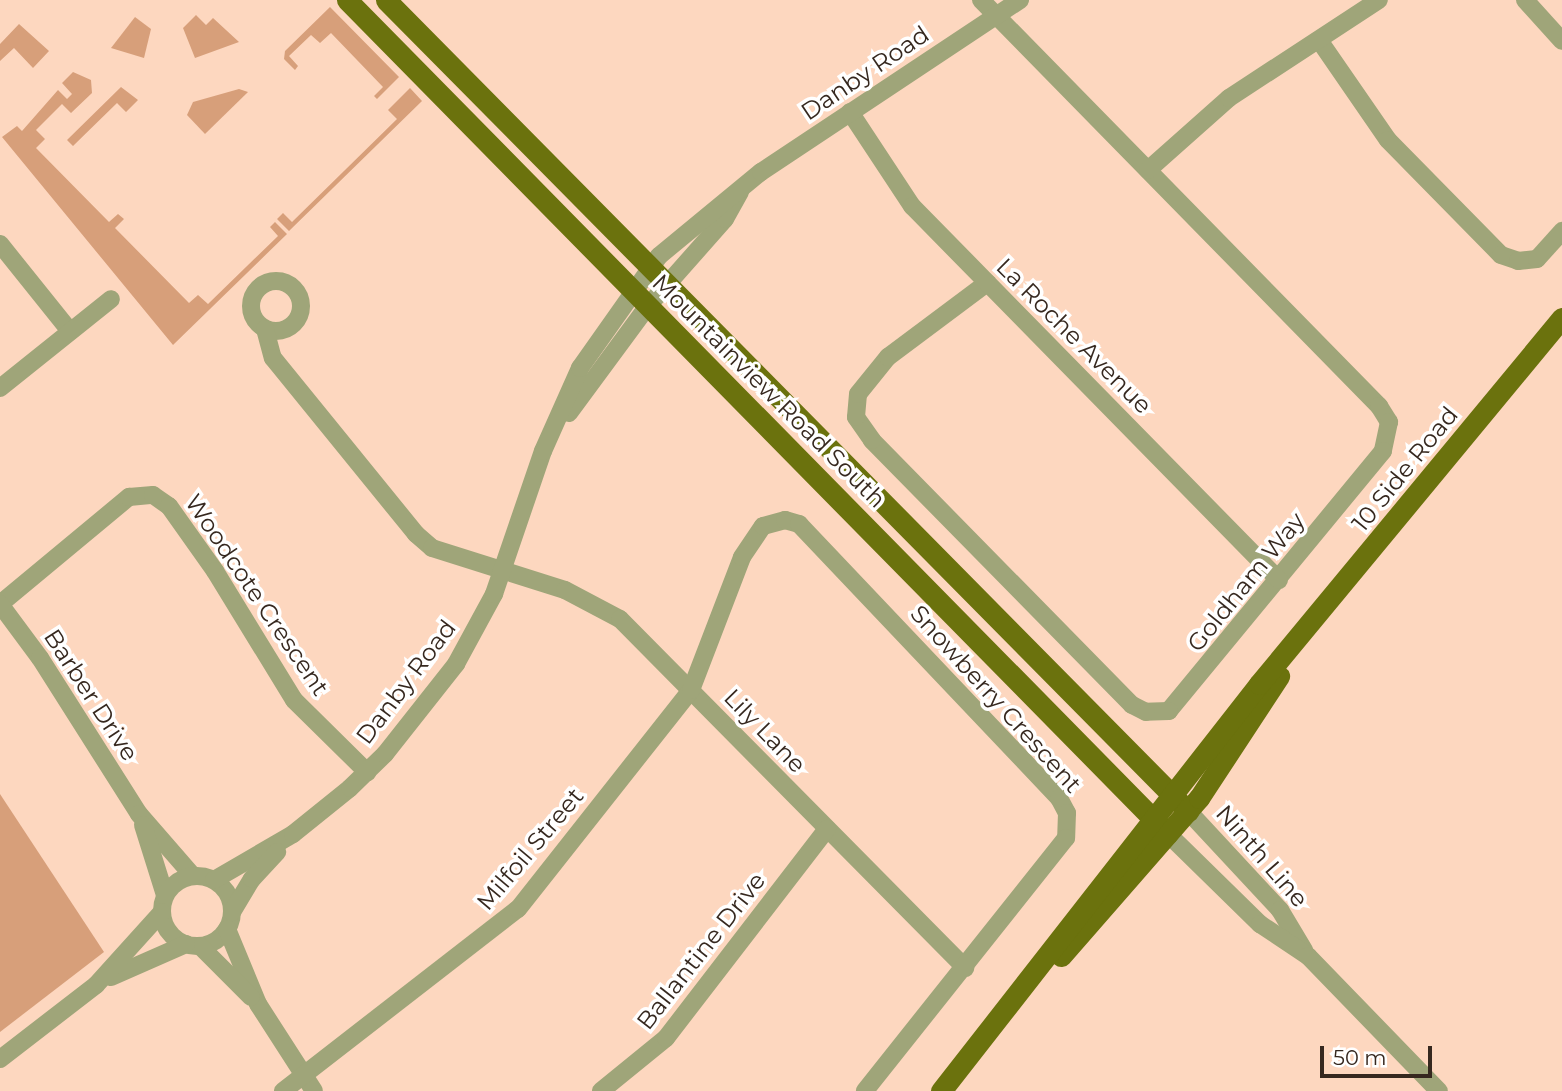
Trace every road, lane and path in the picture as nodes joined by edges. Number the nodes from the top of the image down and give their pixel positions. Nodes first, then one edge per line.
1 (347, 0) edge
2 (386, 0) edge
3 (981, 0) edge
4 (1020, 0) edge
5 (1379, 0) edge
6 (1525, 0) edge
7 (996, 16) junction
8 (1319, 40) junction
9 (1562, 41) edge
10 (850, 112) junction
11 (1148, 170) junction
12 (740, 192) junction
13 (1562, 231) edge
14 (0, 244) edge
15 (651, 266) junction
16 (667, 283) junction
17 (987, 283) junction
18 (632, 289) junction
19 (111, 299) dead end
20 (648, 306) junction
21 (1562, 318) edge
22 (265, 329) dead end
23 (70, 331) junction
24 (0, 388) edge
25 (543, 451) junction
26 (503, 571) junction
27 (1279, 580) junction
28 (0, 604) edge
29 (1289, 654) junction
30 (691, 690) junction
31 (367, 772) junction
32 (1172, 795) junction
33 (1188, 811) junction
34 (139, 814) junction
35 (1160, 826) junction
36 (827, 829) junction
37 (293, 834) junction
38 (193, 876) junction
39 (214, 880) junction
40 (163, 904) junction
41 (229, 920) junction
42 (193, 945) junction
43 (1308, 956) junction
44 (965, 968) junction
45 (96, 985) junction
46 (258, 1004) junction
47 (0, 1059) edge
48 (304, 1075) junction
49 (284, 1091) edge
50 (314, 1091) edge
51 (601, 1091) edge
52 (865, 1091) edge
53 (940, 1091) edge
54 (1439, 1091) edge

1 - 18 main road, Mountainview Road South
2 - 15 main road, Mountainview Road South
3 - 7 street, Goldham Way
4 - 7 street, Danby Road
5 - 8 street
6 - 9 street
7 - 10 street, Danby Road
7 - 11 street, Goldham Way
8 - 11 street
8 - 13 street
10 - 12 street, Danby Road
10 - 17 street, La Roche Avenue
11 - 27 street, Goldham Way
12 - 15 street, Danby Road
12 - 16 street, Danby Road
14 - 23 street
15 - 16 main road, Mountainview Road South
15 - 18 street, Danby Road
16 - 20 street, Danby Road
16 - 32 main road, Mountainview Road South
17 - 27 street, La Roche Avenue
17 - 27 street, Goldham Way
18 - 20 main road, Mountainview Road South
18 - 25 street, Danby Road
19 - 23 street
20 - 25 street, Danby Road
20 - 35 main road, Mountainview Road South
21 - 29 main road, 10 Side Road
22 - 26 street, Lily Lane
23 - 24 street
25 - 26 street, Danby Road
26 - 30 street, Lily Lane
26 - 31 street, Danby Road
28 - 31 street, Woodcote Crescent
28 - 34 street, Barber Drive
29 - 32 main road, 10 Side Road
29 - 33 main road, 10 Side Road
30 - 36 street, Lily Lane
30 - 44 street, Snowberry Crescent
30 - 48 street, Milfoil Street
31 - 37 street, Danby Road
32 - 33 main road, Ninth Line
32 - 35 main road, 10 Side Road
33 - 35 main road, 10 Side Road
33 - 43 street, Ninth Line
34 - 38 street, Barber Drive
34 - 40 street, Barber Drive
35 - 43 street, Ninth Line
35 - 53 main road, 10 Side Road
36 - 44 street, Lily Lane
36 - 51 street, Ballantine Drive
37 - 39 street, Danby Road
37 - 41 street, Danby Road
38 - 39 street
38 - 40 street
39 - 41 street
40 - 42 street
40 - 45 street
41 - 42 street
41 - 46 street
42 - 45 street
42 - 46 street
43 - 54 street, Ninth Line
44 - 52 street, Snowberry Crescent
45 - 47 street
46 - 48 street
48 - 49 street, Milfoil Street
48 - 50 street

